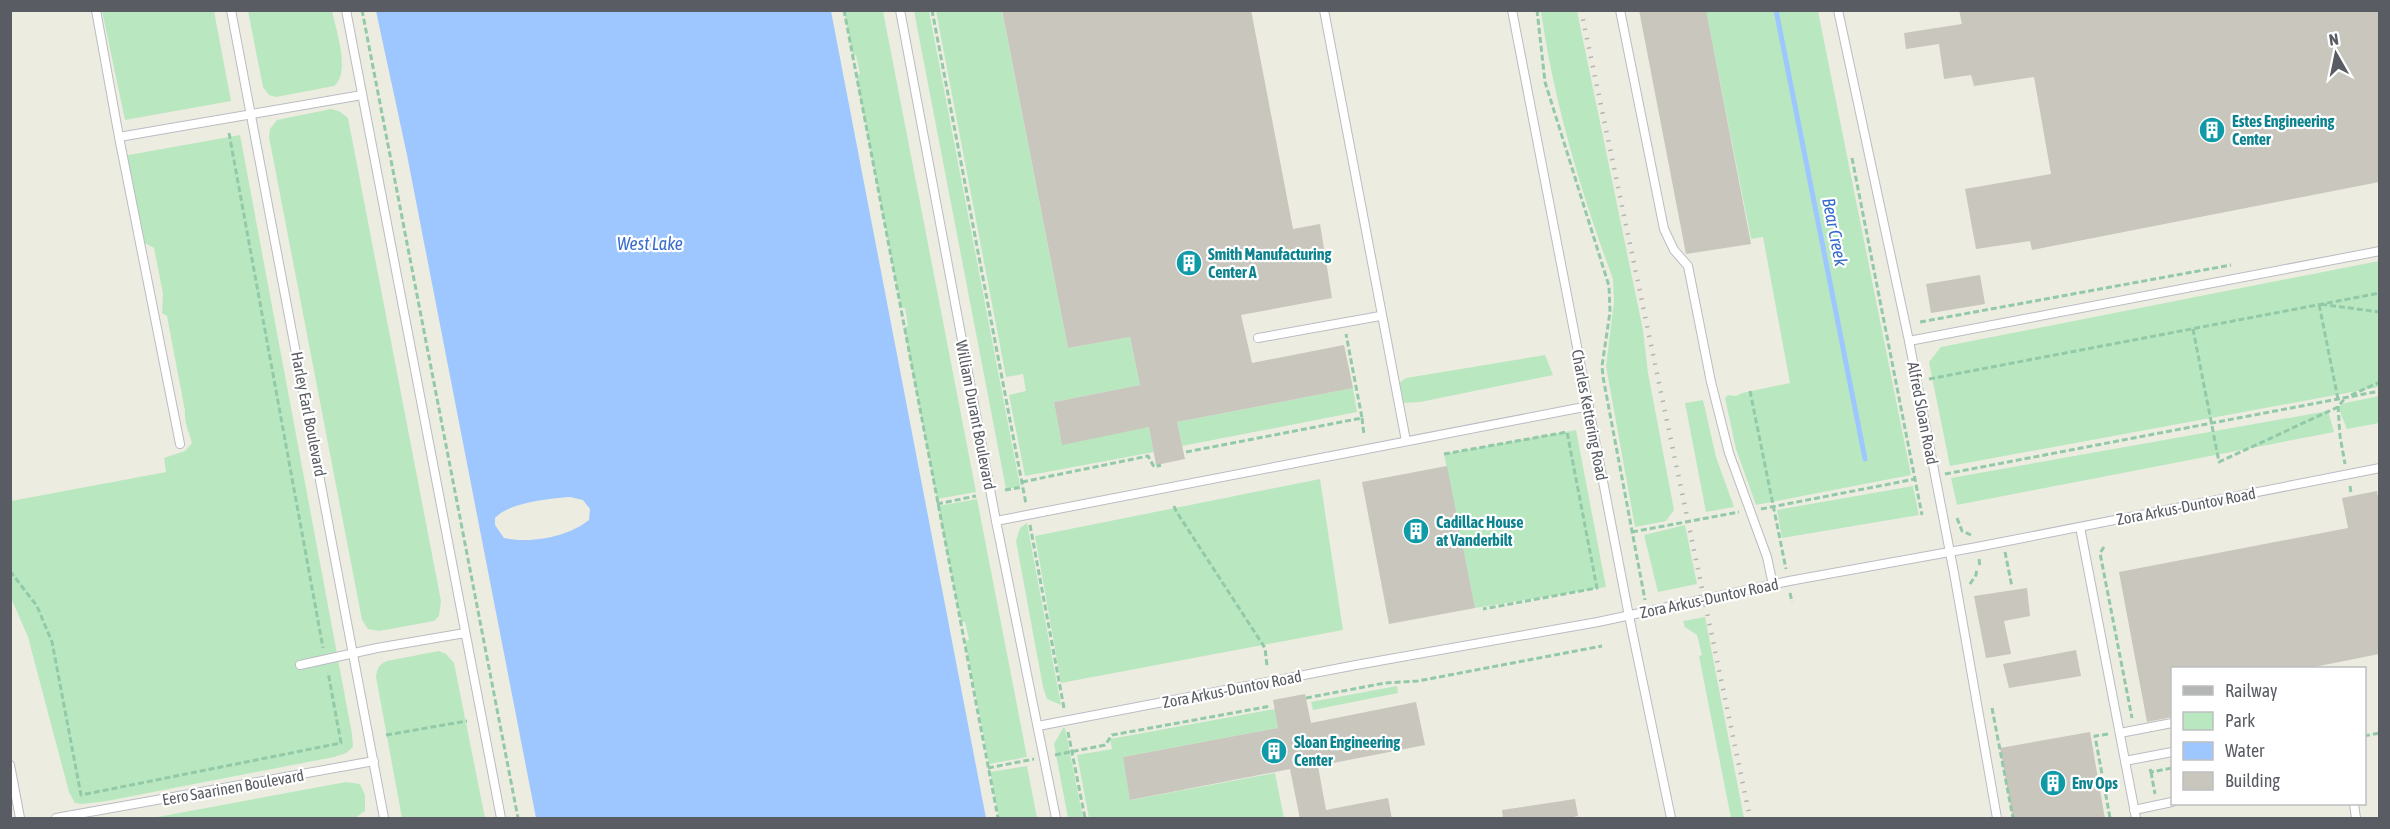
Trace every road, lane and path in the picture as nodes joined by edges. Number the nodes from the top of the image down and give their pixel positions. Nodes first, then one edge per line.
1 (96, 10) edge
2 (231, 10) edge
3 (346, 10) edge
4 (362, 10) edge
5 (844, 10) edge
6 (900, 10) edge
7 (932, 10) edge
8 (1324, 10) edge
9 (1512, 10) edge
10 (1537, 10) edge
11 (1620, 10) edge
12 (1838, 10) edge
13 (362, 95) junction
14 (251, 116) junction
15 (229, 133) dead end
16 (119, 138) junction
17 (1852, 158) dead end
18 (2379, 251) edge
19 (2241, 263) dead end
20 (2379, 293) edge
21 (2319, 304) junction
22 (2379, 312) edge
23 (1380, 316) junction
24 (1920, 322) dead end
25 (2192, 328) junction
26 (1345, 330) dead end
27 (1258, 338) dead end
28 (1909, 341) junction
29 (1928, 378) dead end
30 (2379, 382) edge
31 (1750, 391) dead end
32 (2379, 391) edge
33 (2345, 398) junction
34 (2338, 399) junction
35 (1589, 406) junction
36 (2338, 407) junction
37 (1362, 418) junction
38 (2211, 424) junction
39 (1364, 435) dead end
40 (1406, 441) junction
41 (180, 444) dead end
42 (1186, 452) dead end
43 (1444, 454) dead end
44 (1161, 465) dead end
45 (2379, 468) edge
46 (1945, 474) dead end
47 (2347, 474) junction
48 (1916, 479) junction
49 (1022, 482) junction
50 (1023, 487) junction
51 (1005, 490) dead end
52 (2351, 493) dead end
53 (976, 496) dead end
54 (937, 504) junction
55 (1174, 506) dead end
56 (1773, 507) junction
57 (1752, 510) junction
58 (1028, 515) junction
59 (1922, 515) dead end
60 (996, 521) junction
61 (2080, 527) junction
62 (1632, 532) junction
63 (2003, 542) junction
64 (2104, 547) dead end
65 (1949, 552) junction
66 (1977, 568) dead end
67 (10, 571) edge
68 (1789, 581) junction
69 (1773, 585) junction
70 (2012, 587) dead end
71 (1970, 589) dead end
72 (1791, 602) dead end
73 (1483, 609) dead end
74 (1647, 612) junction
75 (1629, 616) junction
76 (465, 633) junction
77 (1602, 646) dead end
78 (355, 654) junction
79 (326, 660) junction
80 (300, 665) dead end
81 (1267, 666) dead end
82 (1306, 698) dead end
83 (1271, 705) dead end
84 (1991, 705) dead end
85 (466, 721) dead end
86 (1066, 721) junction
87 (2171, 723) edge
88 (1038, 726) junction
89 (2134, 730) junction
90 (2120, 733) junction
91 (386, 735) dead end
92 (1072, 752) junction
93 (2171, 752) edge
94 (1044, 757) junction
95 (374, 761) junction
96 (2125, 761) junction
97 (10, 765) edge
98 (988, 768) junction
99 (2171, 802) edge
100 (2134, 810) junction
101 (20, 819) edge
102 (56, 819) edge
103 (384, 819) edge
104 (501, 819) edge
105 (518, 819) edge
106 (998, 819) edge
107 (1056, 819) edge
108 (1085, 819) edge
109 (1671, 819) edge
110 (1997, 819) edge
111 (2013, 819) edge
112 (2110, 819) edge
113 (2136, 819) edge

1 - 16 lane
2 - 14 lane, Harley Earl Boulevard
3 - 13 lane
4 - 105 path
5 - 54 path
6 - 60 lane, William Durant Boulevard
7 - 49 path
8 - 23 lane
9 - 35 lane, Charles Kettering Road
10 - 62 path
11 - 57 lane
12 - 28 lane, Alfred Sloan Road
13 - 14 lane
13 - 76 lane
14 - 16 lane
14 - 78 lane, Harley Earl Boulevard
15 - 79 path
16 - 41 lane
17 - 48 path
18 - 28 lane
19 - 24 path
20 - 21 path
21 - 22 path
21 - 25 path
21 - 34 path
23 - 27 lane
23 - 40 lane
25 - 29 path
25 - 38 path
26 - 37 path
28 - 65 lane, Alfred Sloan Road
30 - 33 path
31 - 56 path
32 - 33 path
33 - 34 path
33 - 36 path
34 - 36 path
34 - 38 path
35 - 40 lane
35 - 75 lane, Charles Kettering Road
36 - 38 path
36 - 47 path
37 - 39 path
37 - 42 path
38 - 46 path
40 - 58 lane
43 - 73 path
44 - 49 path
45 - 47 lane, Zora Arkus-Duntov Road
47 - 52 path
47 - 61 lane, Zora Arkus-Duntov Road
48 - 56 path
48 - 59 path
49 - 50 path
50 - 51 path
50 - 58 path
53 - 54 path
54 - 98 path
55 - 81 path
56 - 57 path
56 - 68 path
57 - 62 path
57 - 69 lane
58 - 60 lane
58 - 86 path
60 - 88 lane, William Durant Boulevard
61 - 63 lane, Zora Arkus-Duntov Road
61 - 90 lane
62 - 74 path
63 - 65 lane, Zora Arkus-Duntov Road
63 - 70 path
64 - 89 path
65 - 68 lane, Zora Arkus-Duntov Road
65 - 110 lane, Alfred Sloan Road
66 - 71 path
67 - 79 path
68 - 69 lane, Zora Arkus-Duntov Road
68 - 72 path
69 - 74 lane, Zora Arkus-Duntov Road
74 - 75 lane, Zora Arkus-Duntov Road
75 - 86 lane, Zora Arkus-Duntov Road
75 - 109 lane, Charles Kettering Road
76 - 78 lane
76 - 104 lane
77 - 82 path
78 - 79 lane
78 - 95 lane, Harley Earl Boulevard
79 - 80 lane
83 - 92 path
84 - 111 path
85 - 91 path
86 - 88 lane, Zora Arkus-Duntov Road
86 - 92 path
87 - 89 lane
88 - 94 lane, William Durant Boulevard
89 - 90 lane
90 - 96 lane
90 - 112 path
92 - 94 path
92 - 108 path
93 - 96 lane
94 - 98 path
94 - 107 lane, William Durant Boulevard
95 - 102 lane, Eero Saarinen Boulevard
95 - 103 lane, Harley Earl Boulevard
96 - 100 lane
97 - 101 lane
98 - 106 path
99 - 100 lane
100 - 113 lane

